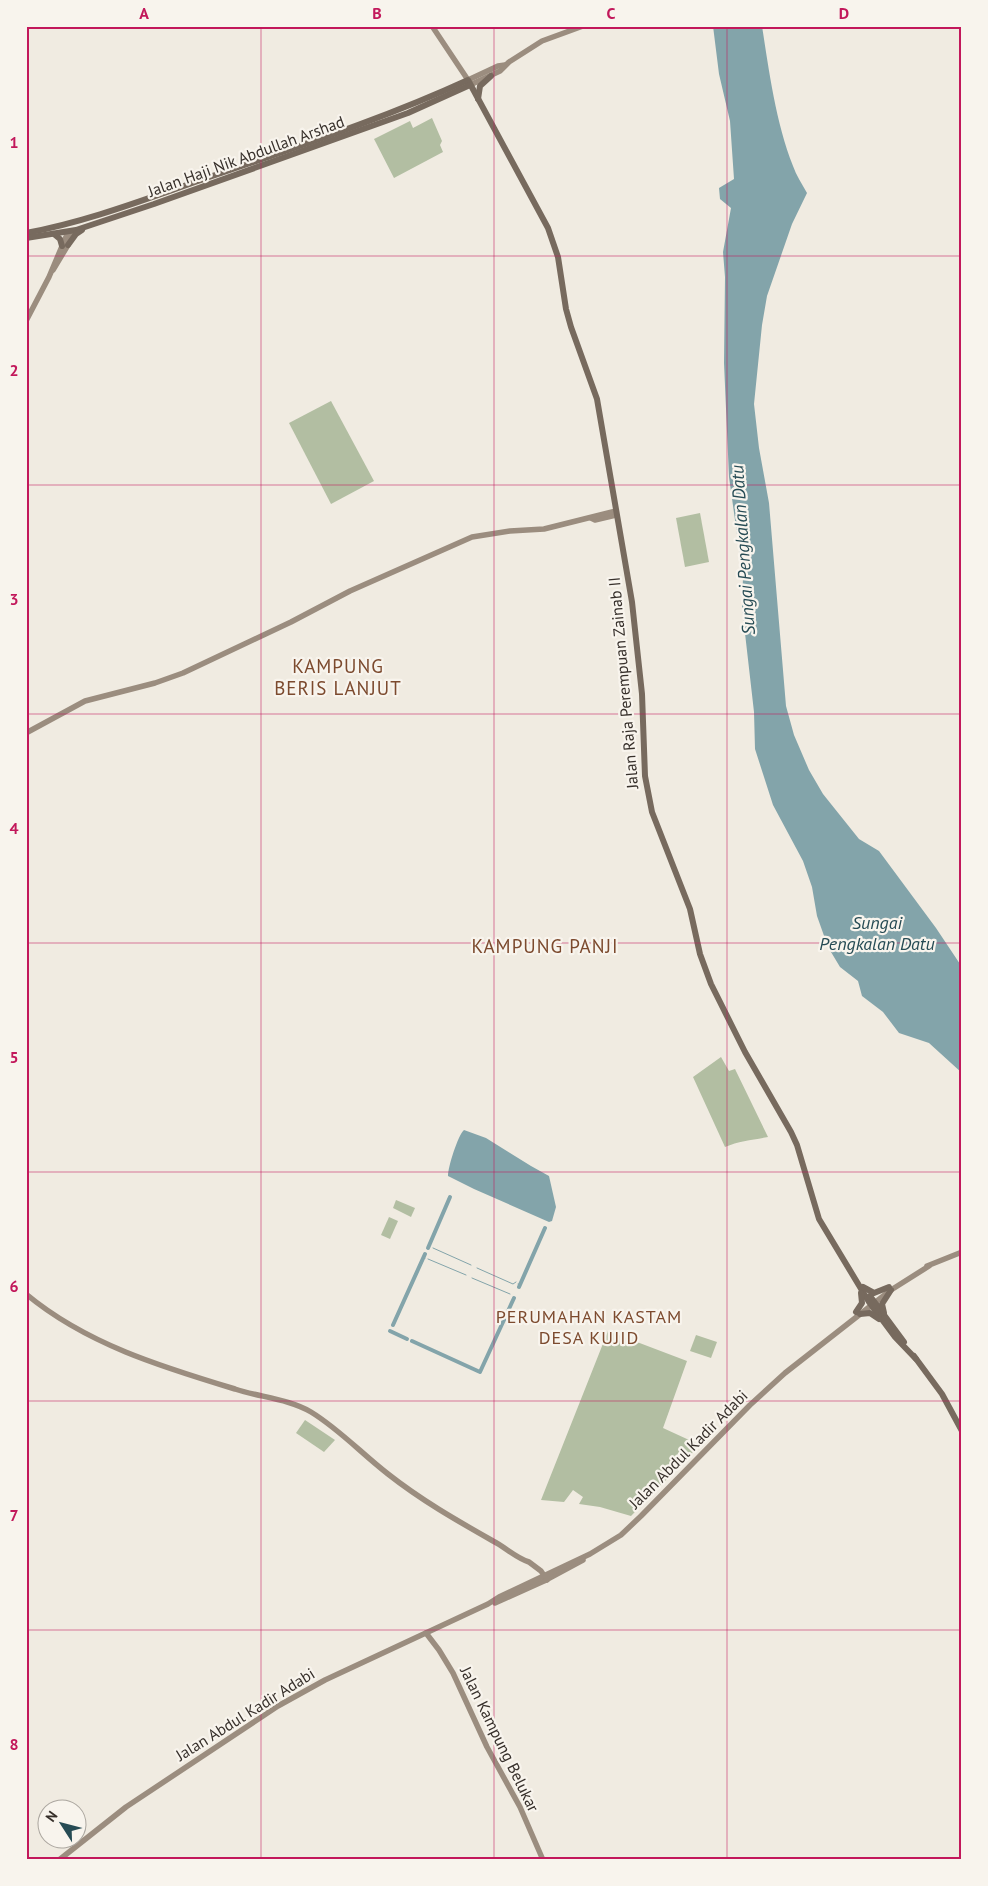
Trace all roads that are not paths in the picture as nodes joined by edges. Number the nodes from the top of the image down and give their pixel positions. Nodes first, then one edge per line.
1 (432, 26) edge
2 (583, 26) edge
3 (460, 66) junction
4 (489, 74) junction
5 (469, 83) junction
6 (478, 100) junction
7 (101, 214) junction
8 (94, 224) junction
9 (70, 230) junction
10 (52, 232) junction
11 (26, 233) edge
12 (26, 238) edge
13 (65, 245) junction
14 (26, 321) edge
15 (616, 513) junction
16 (26, 733) edge
17 (962, 1252) edge
18 (862, 1288) junction
19 (890, 1289) junction
20 (26, 1294) edge
21 (872, 1303) junction
22 (858, 1313) junction
23 (886, 1322) junction
24 (962, 1431) edge
25 (544, 1579) junction
26 (426, 1633) junction
27 (59, 1860) edge
28 (543, 1860) edge

1 - 3 main road
2 - 4 main road
3 - 4 main road
3 - 5 main road
4 - 5 main road
4 - 6 main road
5 - 6 main road, Jalan Raja Perempuan Zainab II
5 - 7 main road, Jalan Haji Nik Abdullah Arshad
5 - 8 main road, Jalan Haji Nik Abdullah Arshad
6 - 15 main road, Jalan Raja Perempuan Zainab II
7 - 9 main road
7 - 10 main road, Jalan Haji Nik Abdullah Arshad
8 - 9 main road, Jalan Haji Nik Abdullah Arshad
8 - 13 main road
9 - 10 main road
9 - 13 main road
10 - 11 main road, Jalan Haji Nik Abdullah Arshad
10 - 12 main road, Jalan Haji Nik Abdullah Arshad
10 - 13 main road
13 - 14 main road
15 - 16 main road
15 - 18 main road, Jalan Raja Perempuan Zainab II
17 - 19 main road, Jalan Abdul Kadir Adabi
18 - 19 main road
18 - 21 main road, Jalan Raja Perempuan Zainab II
18 - 22 main road
19 - 21 main road, Jalan Abdul Kadir Adabi
19 - 23 main road
20 - 25 main road
21 - 22 main road, Jalan Abdul Kadir Adabi
21 - 23 main road, Jalan Raja Perempuan Zainab II
22 - 23 main road
22 - 25 main road, Jalan Abdul Kadir Adabi
23 - 24 main road, Jalan Raja Perempuan Zainab II
25 - 26 main road, Jalan Abdul Kadir Adabi
26 - 27 main road, Jalan Abdul Kadir Adabi
26 - 28 main road, Jalan Kampung Belukar

